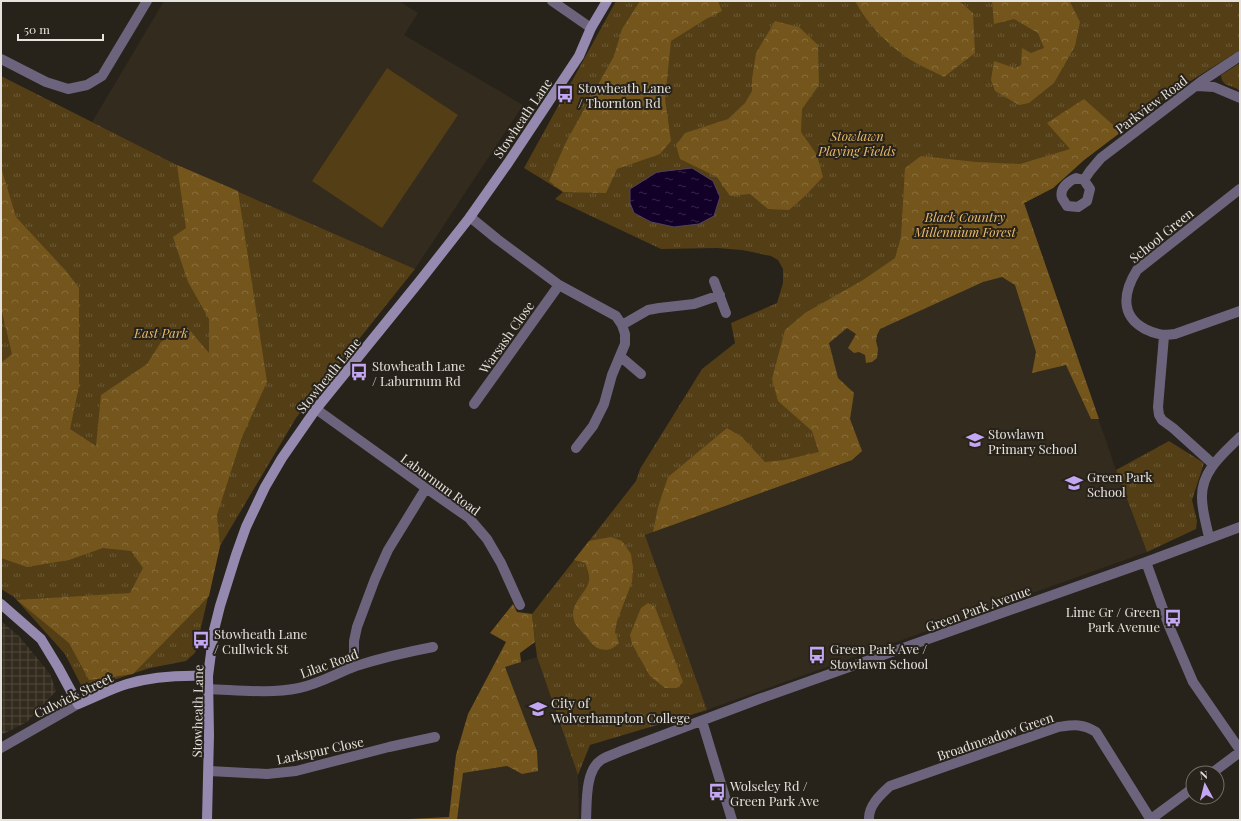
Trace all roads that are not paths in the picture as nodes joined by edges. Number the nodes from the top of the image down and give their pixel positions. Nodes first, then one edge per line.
1 (147, 1) edge
2 (552, 1) edge
3 (607, 1) edge
4 (591, 28) junction
5 (1240, 56) edge
6 (1, 58) edge
7 (1196, 86) junction
8 (1240, 98) edge
9 (1084, 180) dead end
10 (1240, 189) edge
11 (470, 217) junction
12 (714, 281) dead end
13 (559, 285) junction
14 (720, 295) junction
15 (1240, 311) edge
16 (726, 313) dead end
17 (622, 325) junction
18 (1164, 336) junction
19 (621, 357) junction
20 (641, 374) dead end
21 (474, 404) dead end
22 (316, 409) junction
23 (1240, 437) edge
24 (576, 448) dead end
25 (1213, 464) junction
26 (426, 488) junction
27 (1240, 527) edge
28 (1209, 538) junction
29 (1146, 562) junction
30 (1, 604) edge
31 (520, 605) dead end
32 (433, 647) dead end
33 (356, 666) junction
34 (208, 676) junction
35 (208, 689) junction
36 (78, 704) junction
37 (702, 721) junction
38 (435, 737) dead end
39 (1, 748) edge
40 (1240, 751) edge
41 (1222, 765) edge
42 (209, 772) junction
43 (1185, 794) edge
44 (208, 820) edge
45 (586, 820) edge
46 (732, 820) edge
47 (869, 820) edge
48 (1151, 820) edge

1 - 6 street
2 - 4 street
3 - 4 street, Stowheath Lane
4 - 11 street, Stowheath Lane
5 - 7 street, Parkview Road
7 - 8 street
7 - 9 street, Parkview Road
10 - 18 street, School Green
11 - 13 street
11 - 22 street, Stowheath Lane
12 - 14 street
13 - 17 street
13 - 21 street, Warsash Close
14 - 16 street
14 - 17 street
15 - 18 street
17 - 19 street
18 - 25 street
19 - 20 street
19 - 24 street
22 - 26 street, Laburnum Road
22 - 34 street, Stowheath Lane
23 - 25 street
25 - 28 street
26 - 31 street, Laburnum Road
26 - 33 street
27 - 28 street, Green Park Avenue
28 - 29 street, Green Park Avenue
29 - 37 street, Green Park Avenue
29 - 40 street
30 - 36 street
32 - 33 street, Lilac Road
33 - 35 street, Lilac Road
34 - 35 street, Stowheath Lane
34 - 36 street, Culwick Street
35 - 42 street, Stowheath Lane
36 - 39 street, Culwick Street
37 - 45 street, Green Park Avenue
37 - 46 street
38 - 42 street, Larkspur Close
40 - 41 street
42 - 44 street, Stowheath Lane
43 - 48 street, Broadmeadow Green
47 - 48 street, Broadmeadow Green

